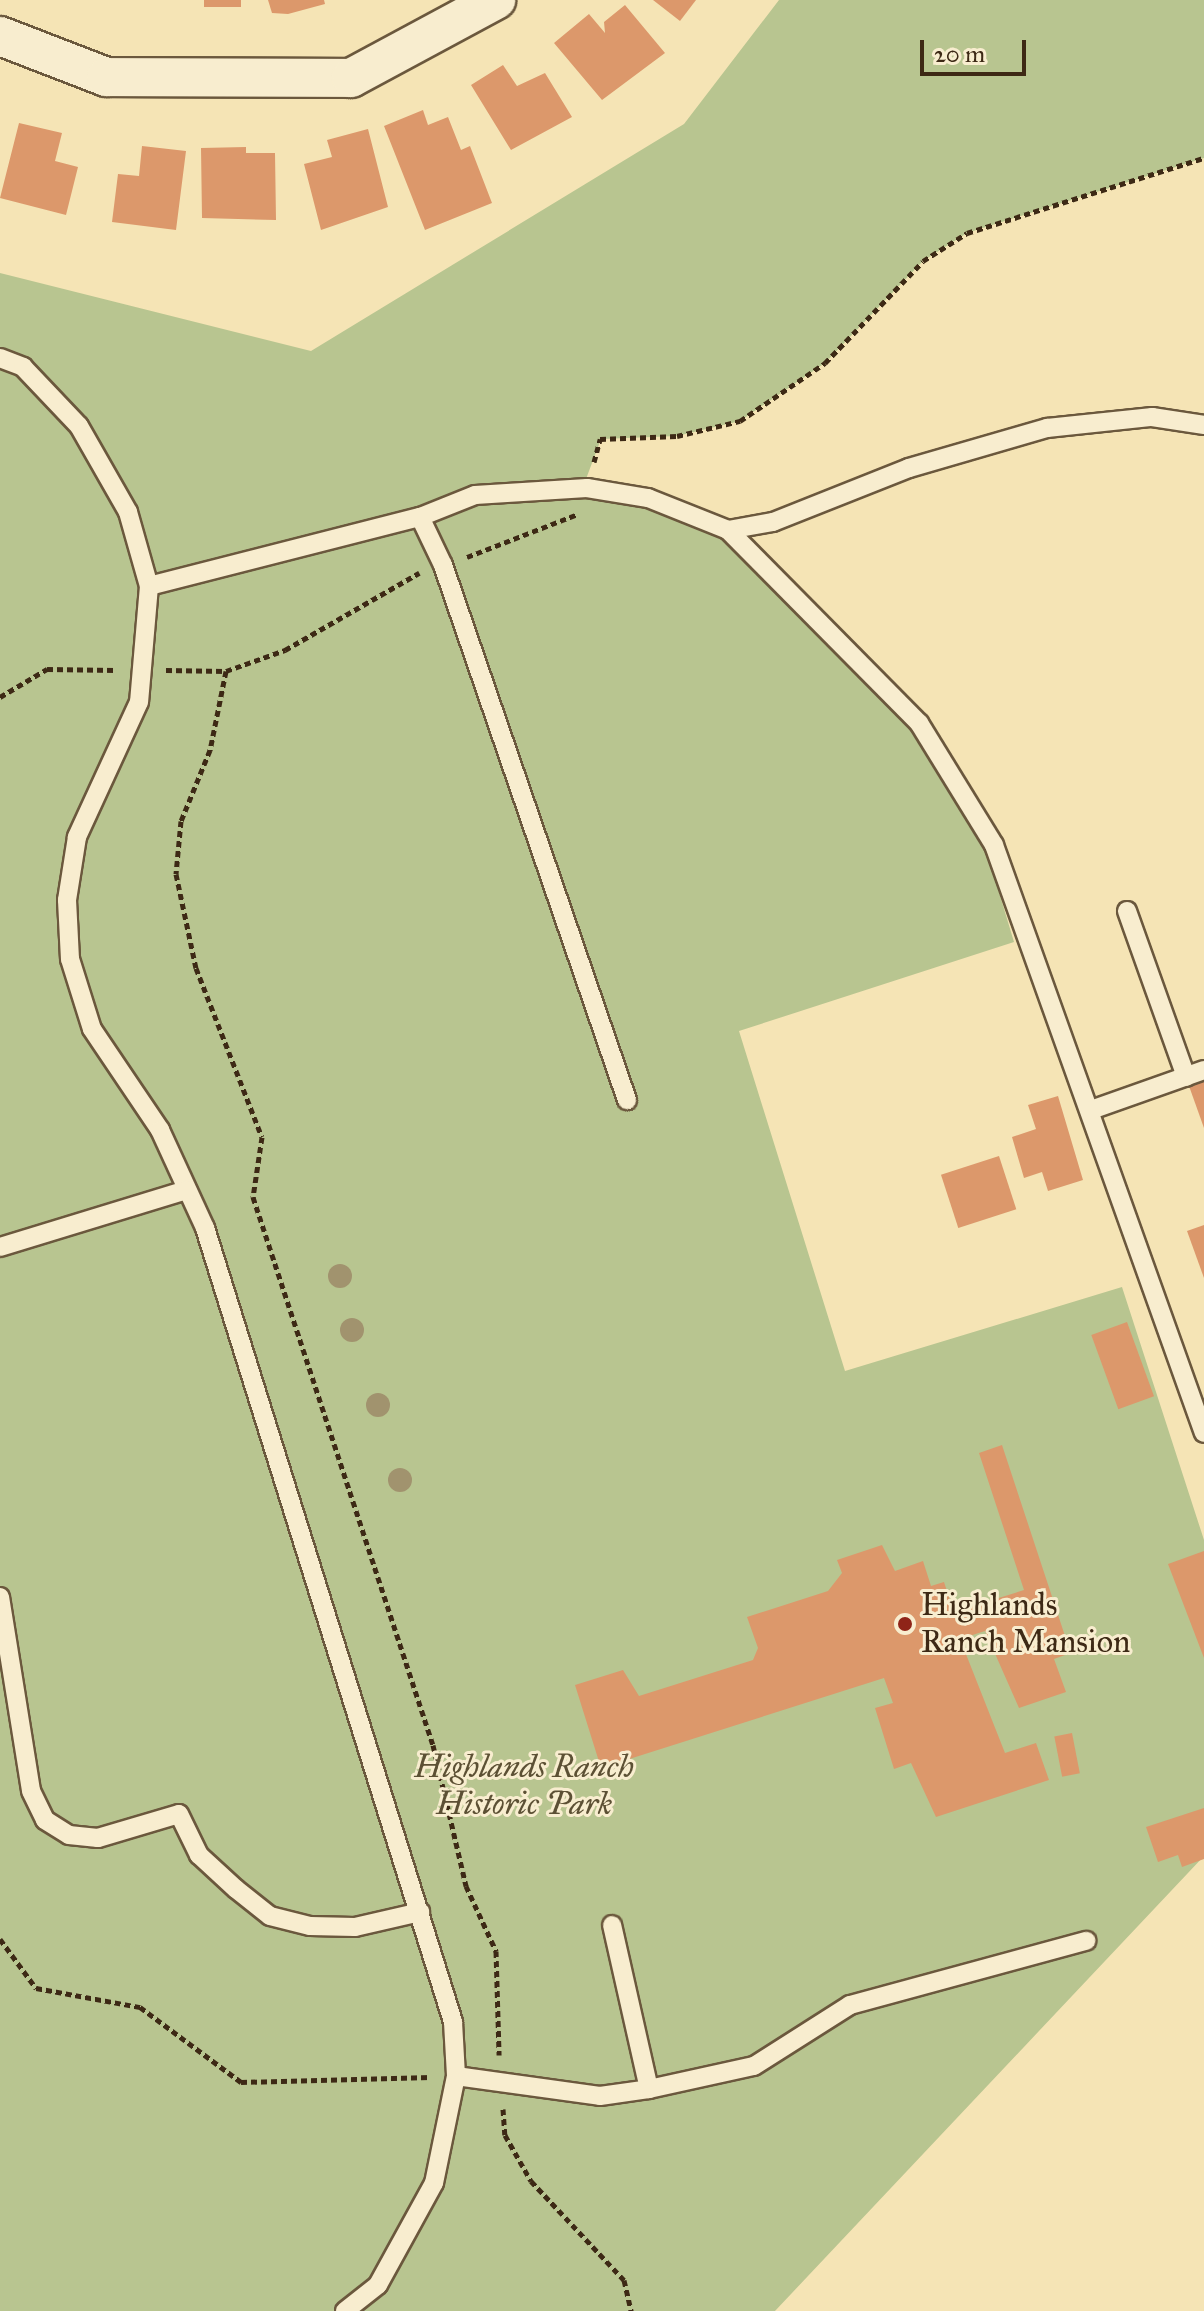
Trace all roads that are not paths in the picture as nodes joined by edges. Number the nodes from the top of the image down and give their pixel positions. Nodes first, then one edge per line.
1 (496, 0) edge
2 (0, 36) edge
3 (0, 358) edge
4 (1204, 425) edge
5 (420, 517) junction
6 (728, 530) junction
7 (149, 586) junction
8 (1127, 911) dead end
9 (1204, 1070) edge
10 (1186, 1077) junction
11 (627, 1100) dead end
12 (1091, 1110) junction
13 (187, 1190) junction
14 (0, 1247) edge
15 (1204, 1433) edge
16 (0, 1597) edge
17 (420, 1912) junction
18 (612, 1925) dead end
19 (1086, 1941) dead end
20 (456, 2076) junction
21 (649, 2089) junction
22 (345, 2311) edge

1 - 2 street
3 - 7 lane
4 - 6 lane
5 - 6 lane
5 - 7 lane
5 - 11 lane
6 - 12 lane
7 - 13 lane
8 - 10 lane
9 - 10 lane
10 - 12 lane
12 - 15 lane
13 - 14 lane
13 - 17 lane
16 - 17 lane
17 - 20 lane
18 - 21 lane
19 - 21 lane
20 - 21 lane
20 - 22 lane

